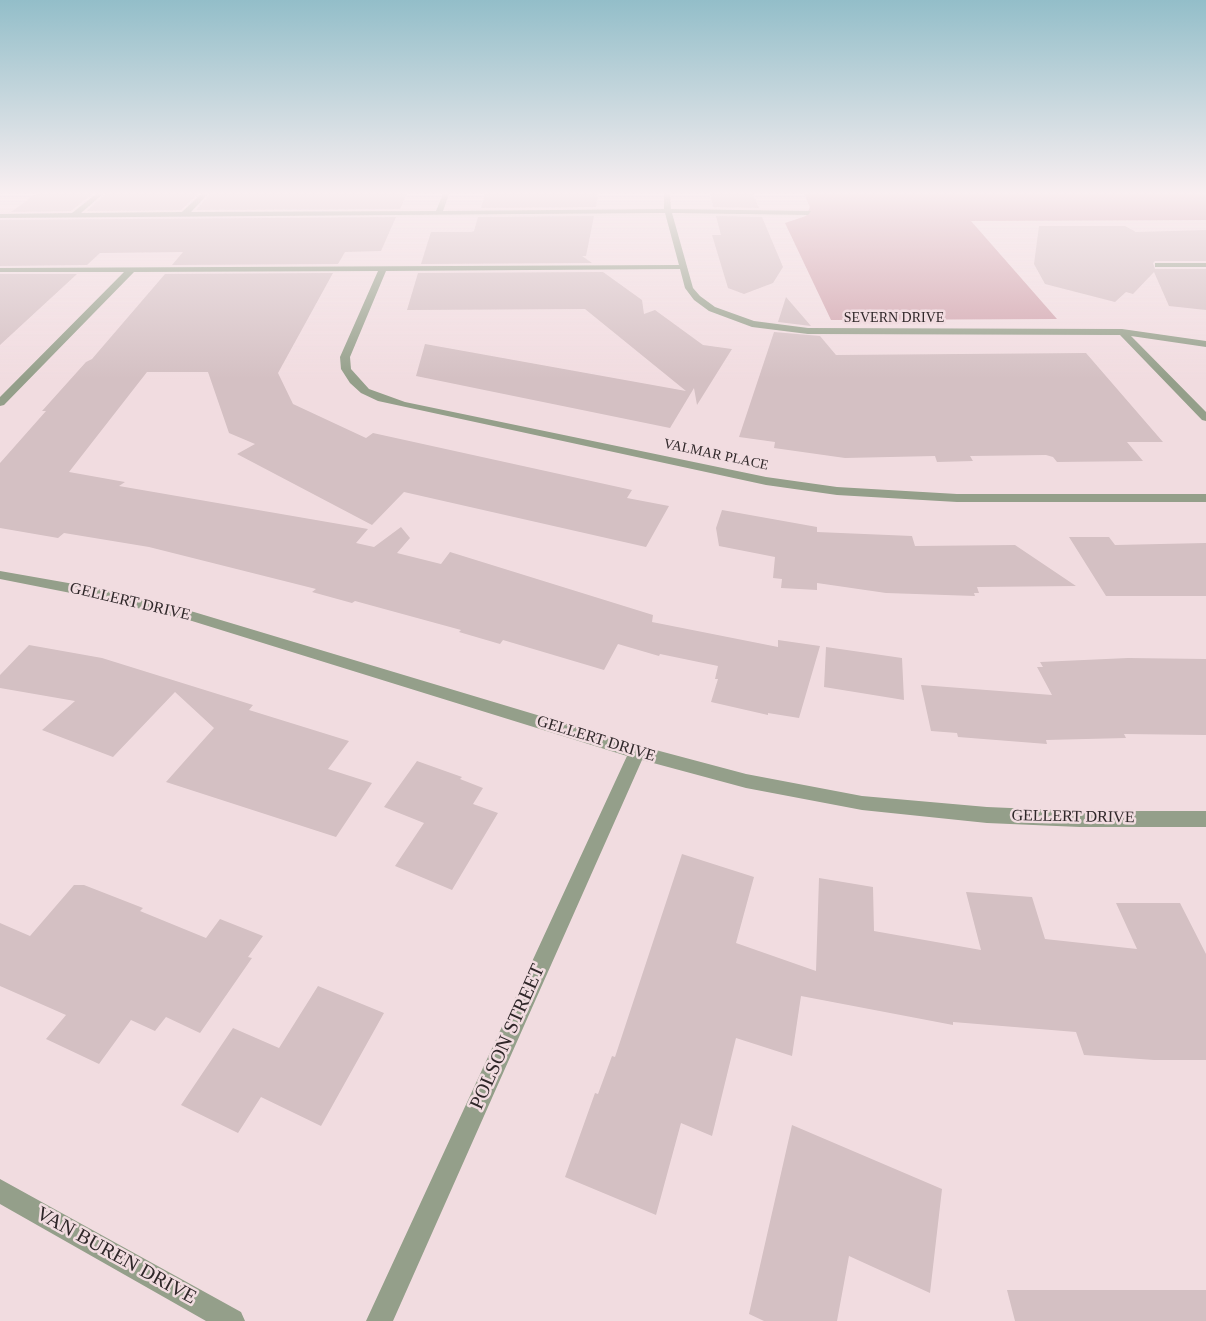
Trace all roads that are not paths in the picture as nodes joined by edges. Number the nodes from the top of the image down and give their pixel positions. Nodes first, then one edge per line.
1 (681, 256) edge
2 (1158, 265) dead end
3 (1206, 265) edge
4 (684, 267) junction
5 (383, 268) junction
6 (0, 270) edge
7 (131, 270) junction
8 (1122, 332) junction
9 (1206, 344) edge
10 (0, 403) edge
11 (1206, 418) edge
12 (1206, 498) edge
13 (0, 575) edge
14 (637, 752) junction
15 (1206, 819) edge
16 (0, 1191) edge
17 (232, 1321) edge
18 (379, 1321) edge

1 - 4 street, SEVERN DRIVE
2 - 3 street
4 - 5 street
4 - 8 street, SEVERN DRIVE
5 - 7 street
5 - 12 street, VALMAR PLACE
6 - 7 street
7 - 10 street
8 - 9 street, SEVERN DRIVE
8 - 11 street
13 - 14 street, GELLERT DRIVE
14 - 15 street, GELLERT DRIVE
14 - 18 street, POLSON STREET
16 - 17 street, VAN BUREN DRIVE

